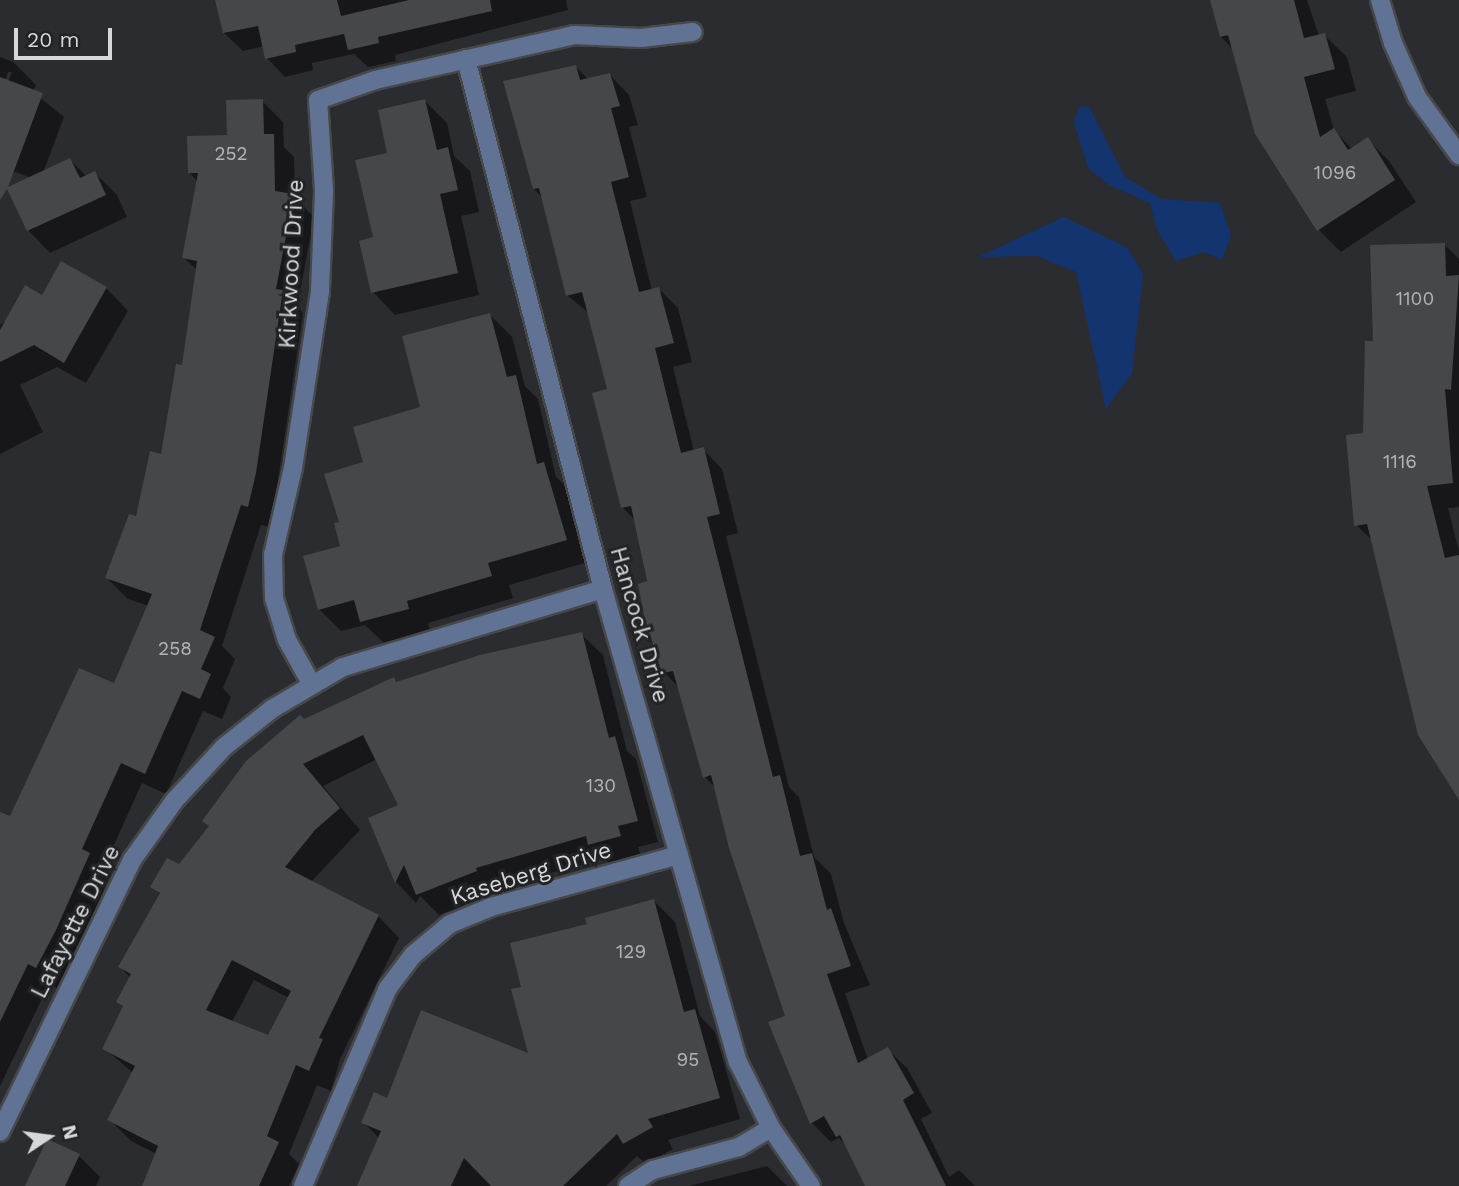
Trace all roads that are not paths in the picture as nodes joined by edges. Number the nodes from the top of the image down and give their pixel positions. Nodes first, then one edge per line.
1 (1381, 0) edge
2 (692, 32) dead end
3 (467, 59) junction
4 (1459, 155) edge
5 (603, 589) junction
6 (311, 683) junction
7 (679, 856) junction
8 (771, 1128) junction
9 (0, 1132) edge
10 (303, 1186) edge
11 (628, 1186) edge
12 (811, 1186) edge

1 - 4 street
2 - 3 street, Kirkwood Drive
3 - 5 street, Hancock Drive
3 - 6 street, Kirkwood Drive
5 - 6 street, Lafayette Drive
5 - 7 street, Hancock Drive
6 - 9 street, Lafayette Drive
7 - 8 street, Hancock Drive
7 - 10 street, Kaseberg Drive
8 - 11 street
8 - 12 street, Hancock Drive

